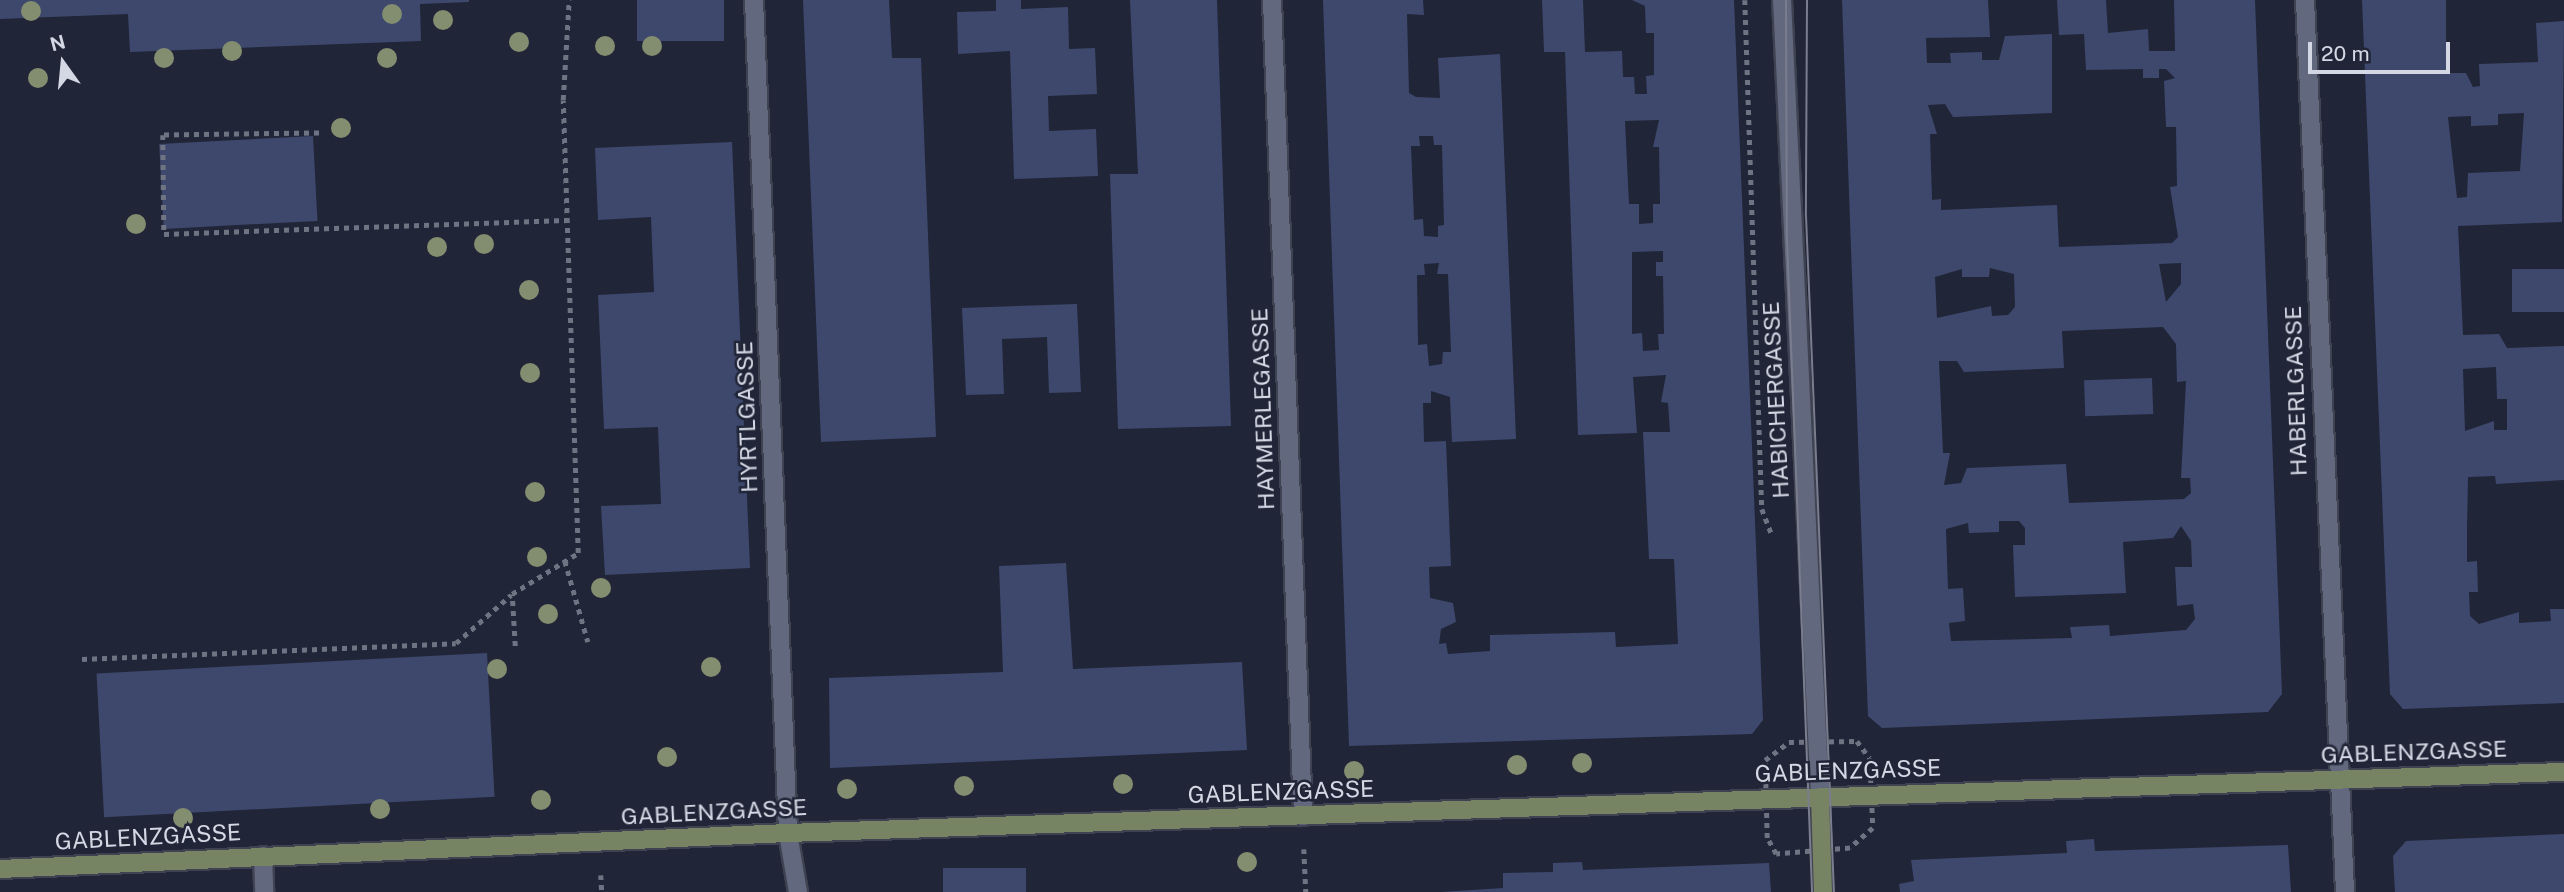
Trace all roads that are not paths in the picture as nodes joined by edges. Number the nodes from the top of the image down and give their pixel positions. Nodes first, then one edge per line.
1 (754, 0) edge
2 (1272, 0) edge
3 (1782, 0) edge
4 (2305, 0) edge
5 (2564, 772) edge
6 (2336, 779) junction
7 (1820, 797) junction
8 (1303, 816) junction
9 (788, 833) junction
10 (262, 856) junction
11 (0, 869) edge
12 (264, 892) edge
13 (798, 892) edge
14 (1823, 892) edge
15 (2344, 892) edge

1 - 9 street, HYRTLGASSE
2 - 8 street, HAYMERLEGASSE
3 - 7 street, HABICHERGASSE
4 - 6 street, HABERLGASSE
5 - 6 main road, GABLENZGASSE
6 - 7 main road, GABLENZGASSE
6 - 15 street, HABERLGASSE
7 - 8 main road, GABLENZGASSE
7 - 14 main road
8 - 9 main road, GABLENZGASSE
9 - 10 main road, GABLENZGASSE
9 - 13 street, HYRTLGASSE
10 - 11 main road, GABLENZGASSE
10 - 12 street

